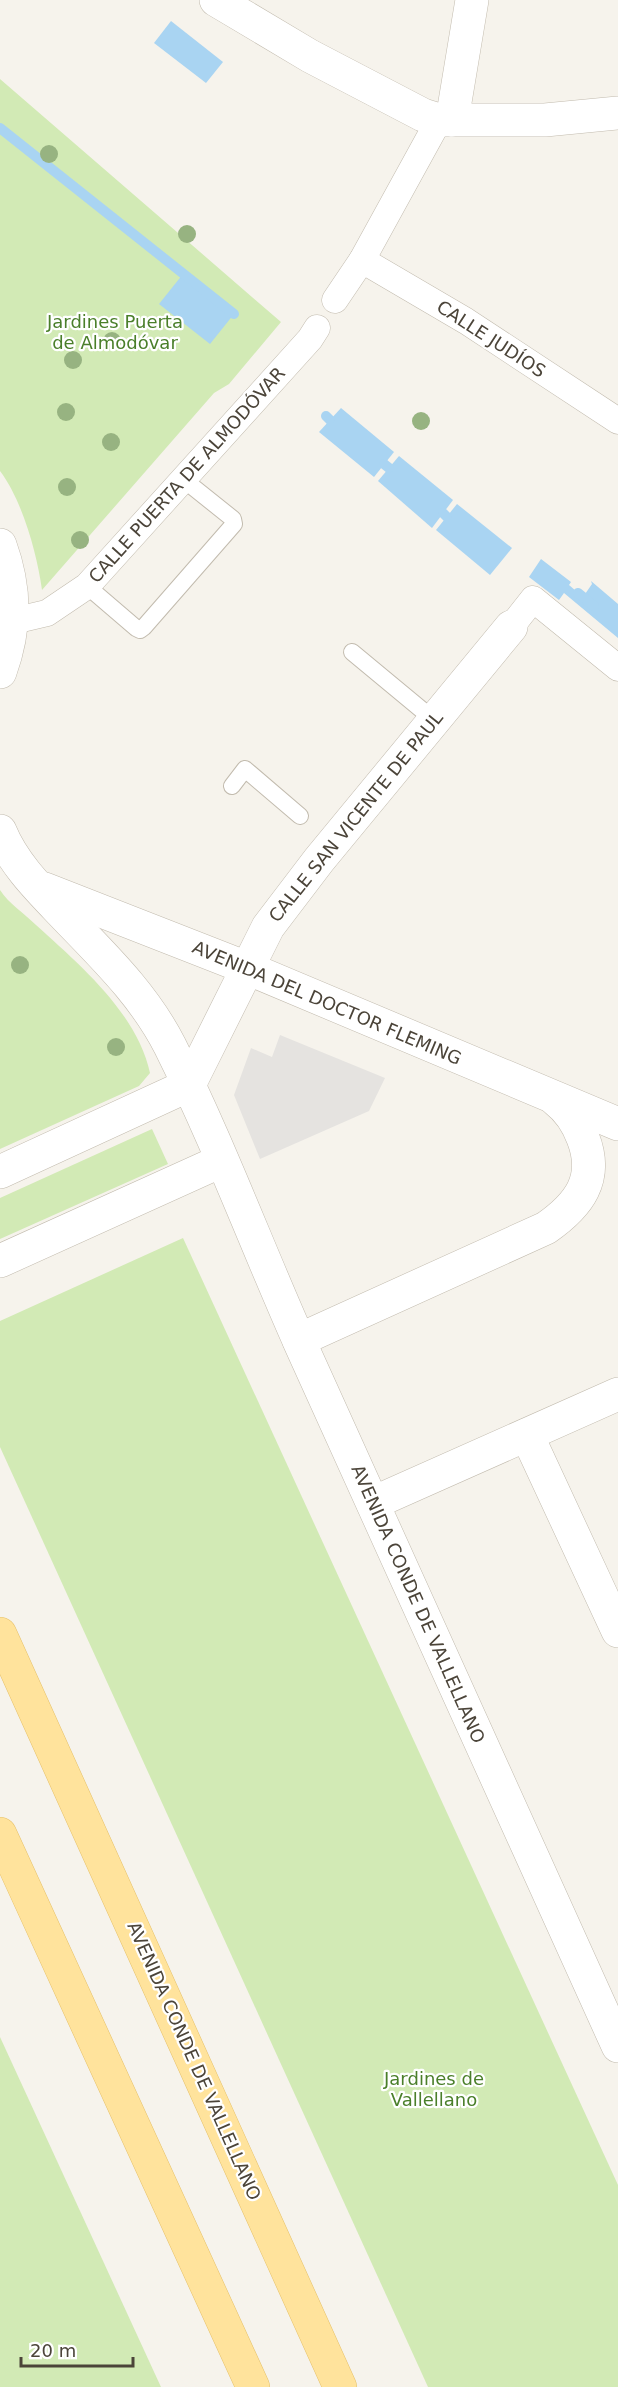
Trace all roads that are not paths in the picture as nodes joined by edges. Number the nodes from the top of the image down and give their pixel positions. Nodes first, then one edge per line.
1 (216, 0) edge
2 (472, 0) edge
3 (618, 113) edge
4 (446, 120) junction
5 (362, 260) junction
6 (335, 300) dead end
7 (316, 328) dead end
8 (618, 421) edge
9 (183, 478) junction
10 (0, 545) edge
11 (87, 586) junction
12 (13, 621) junction
13 (511, 627) joint
14 (352, 652) dead end
15 (618, 668) edge
16 (0, 672) edge
17 (434, 720) junction
18 (232, 786) dead end
19 (300, 816) dead end
20 (0, 831) edge
21 (35, 885) junction
22 (248, 968) junction
23 (189, 1085) junction
24 (554, 1099) junction
25 (618, 1124) edge
26 (222, 1161) junction
27 (0, 1172) edge
28 (0, 1261) edge
29 (299, 1340) junction
30 (618, 1394) edge
31 (527, 1435) junction
32 (373, 1503) junction
33 (618, 1631) edge
34 (0, 1634) edge
35 (0, 1666) edge
36 (46, 1736) junction
37 (0, 1833) edge
38 (618, 2046) edge
39 (253, 2387) edge
40 (340, 2387) edge

1 - 4 street
2 - 4 street
3 - 4 street
4 - 5 street
5 - 6 street
5 - 8 street, CALLE JUDÍOS
7 - 9 street, CALLE PUERTA DE ALMODÓVAR
9 - 11 street, CALLE PUERTA DE ALMODÓVAR
9 - 11 lane
10 - 12 street
11 - 12 street, CALLE PUERTA DE ALMODÓVAR
12 - 16 street
13 - 15 street
13 - 17 street, CALLE SAN VICENTE DE PAUL
14 - 17 lane
17 - 22 street, CALLE SAN VICENTE DE PAUL
18 - 19 lane
20 - 21 street, AVENIDA CONDE DE VALLELLANO
21 - 22 street, AVENIDA DEL DOCTOR FLEMING
21 - 23 street, AVENIDA CONDE DE VALLELLANO
22 - 23 street, CALLE SAN VICENTE DE PAUL
22 - 24 street, AVENIDA DEL DOCTOR FLEMING
23 - 26 street, AVENIDA CONDE DE VALLELLANO
23 - 27 street
24 - 25 street, AVENIDA DEL DOCTOR FLEMING
24 - 29 street
26 - 28 street
26 - 29 street, AVENIDA CONDE DE VALLELLANO
29 - 32 street, AVENIDA CONDE DE VALLELLANO
30 - 31 street
31 - 32 street
31 - 33 street
32 - 38 street, AVENIDA CONDE DE VALLELLANO
34 - 36 main road, AVENIDA CONDE DE VALLELLANO
35 - 36 main road, AVENIDA CONDE DE VALLELLANO
36 - 40 main road, AVENIDA CONDE DE VALLELLANO
37 - 39 main road

